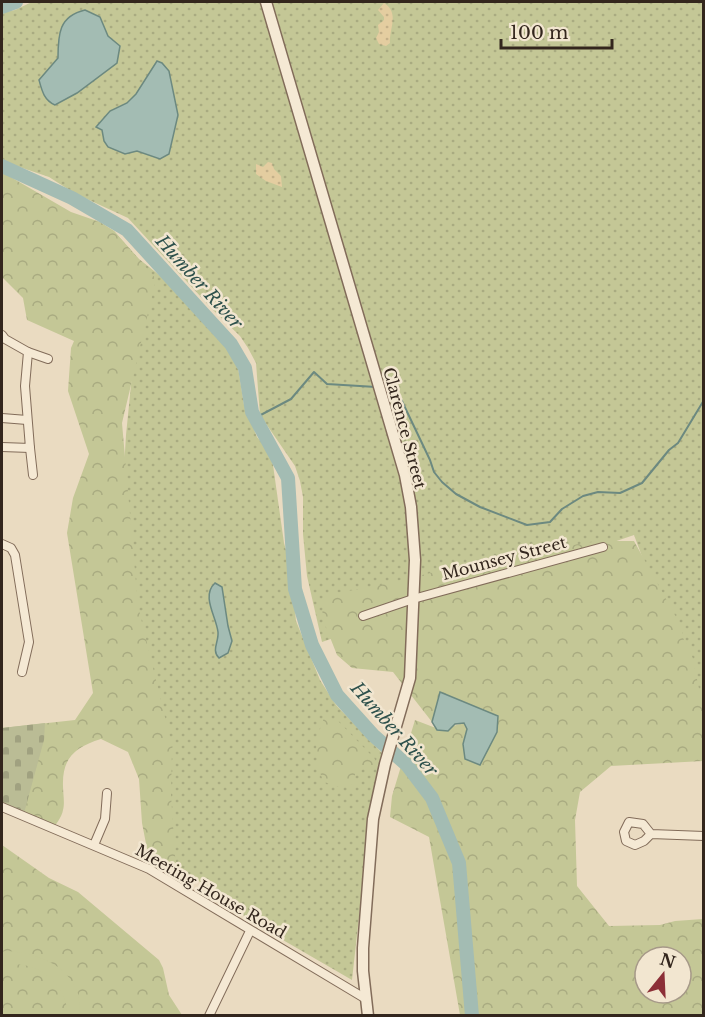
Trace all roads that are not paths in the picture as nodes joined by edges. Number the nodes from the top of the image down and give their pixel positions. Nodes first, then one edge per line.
1 (266, 2) edge
2 (2, 335) edge
3 (28, 352) junction
4 (48, 359) dead end
5 (2, 418) edge
6 (27, 420) junction
7 (2, 447) edge
8 (30, 448) junction
9 (33, 475) dead end
10 (2, 544) edge
11 (603, 547) dead end
12 (413, 599) junction
13 (363, 616) dead end
14 (21, 672) dead end
15 (107, 793) dead end
16 (2, 807) edge
17 (651, 834) dead end
18 (704, 836) edge
19 (94, 845) junction
20 (250, 931) junction
21 (366, 999) junction
22 (209, 1016) edge
23 (368, 1016) edge

1 - 12 street, Clarence Street
2 - 3 street
3 - 4 street
3 - 6 street
5 - 6 street
6 - 8 street
7 - 8 street
8 - 9 street
10 - 14 street
11 - 12 street, Mounsey Street
12 - 13 street, Mounsey Street
12 - 21 street, Clarence Street
15 - 19 street
16 - 19 street, Meeting House Road
17 - 18 street
19 - 20 street, Meeting House Road
20 - 21 street, Meeting House Road
20 - 22 street
21 - 23 street, Clarence Street

